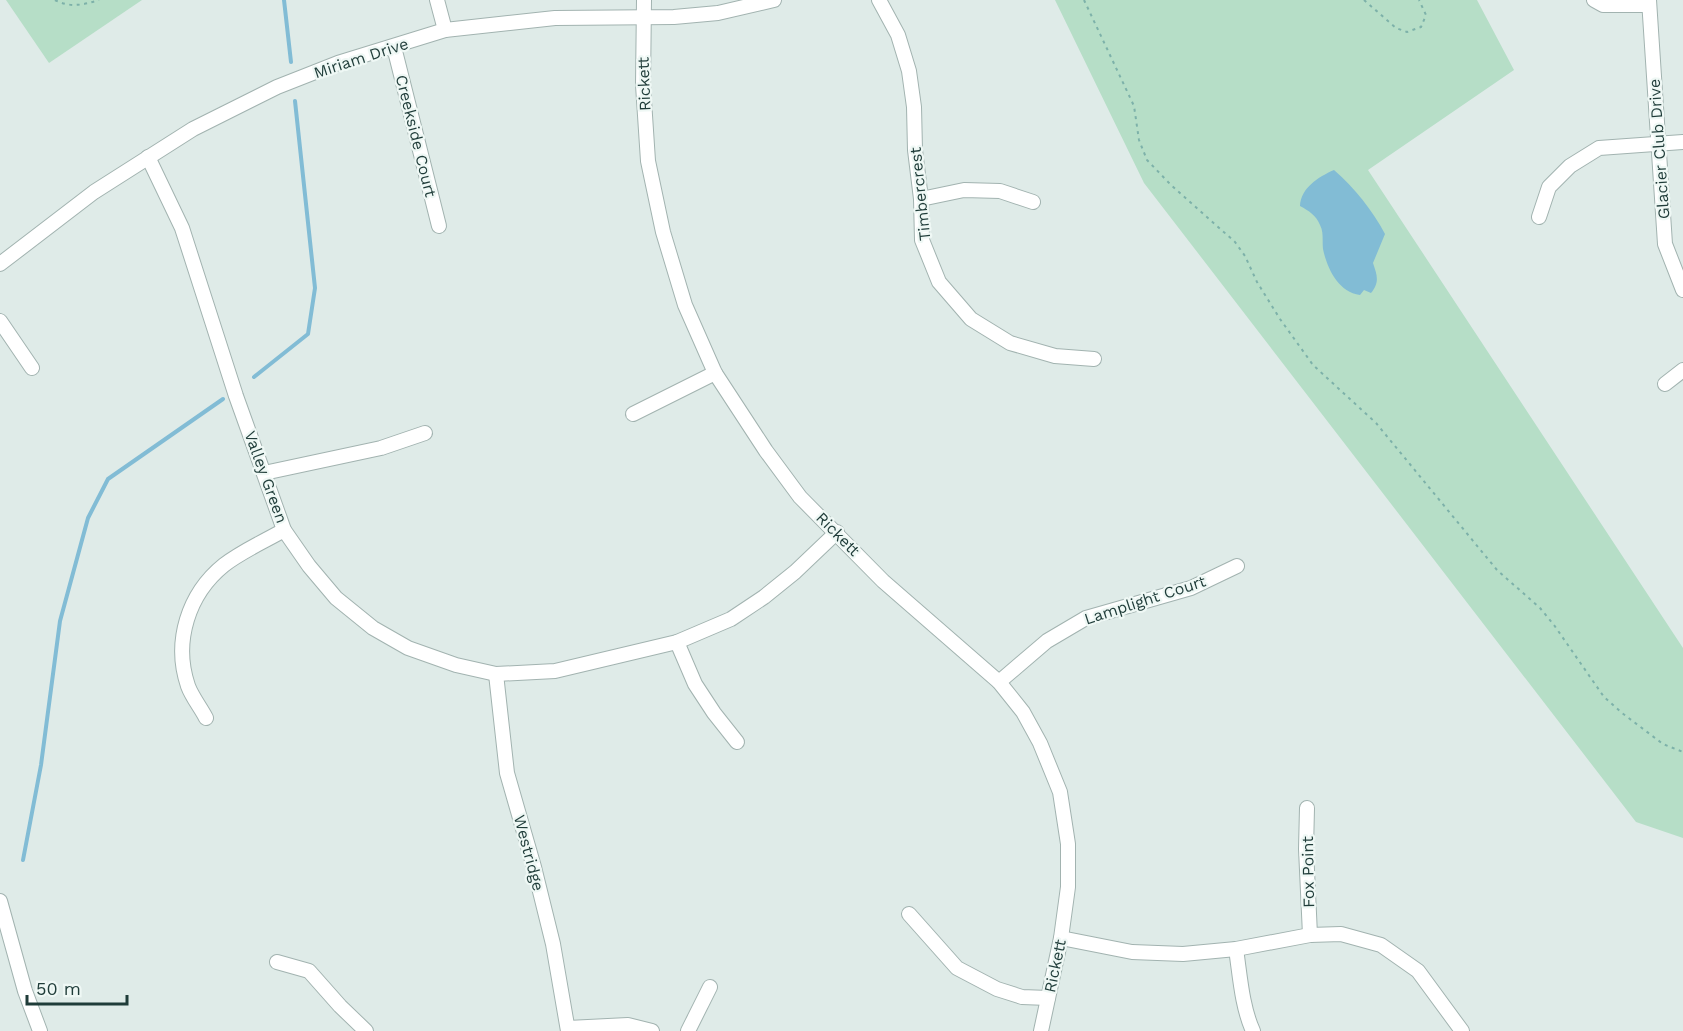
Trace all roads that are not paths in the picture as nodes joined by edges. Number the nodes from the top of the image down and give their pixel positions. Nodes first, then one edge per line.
1 (437, 0) edge
2 (644, 0) edge
3 (774, 0) edge
4 (879, 0) edge
5 (1594, 0) edge
6 (1649, 3) edge
7 (643, 17) junction
8 (444, 30) junction
9 (394, 47) junction
10 (1683, 142) edge
11 (1659, 143) junction
12 (148, 157) junction
13 (921, 199) junction
14 (1033, 202) dead end
15 (1539, 217) dead end
16 (439, 226) dead end
17 (0, 264) edge
18 (1683, 290) edge
19 (0, 321) edge
20 (1094, 359) dead end
21 (32, 368) dead end
22 (1683, 370) edge
23 (715, 373) junction
24 (1665, 384) dead end
25 (633, 414) dead end
26 (425, 433) dead end
27 (264, 473) junction
28 (284, 530) junction
29 (837, 532) junction
30 (1237, 566) dead end
31 (677, 642) junction
32 (496, 674) junction
33 (999, 682) junction
34 (206, 718) dead end
35 (737, 742) dead end
36 (1307, 808) dead end
37 (0, 901) edge
38 (909, 914) dead end
39 (1310, 935) junction
40 (1061, 938) junction
41 (1236, 950) junction
42 (277, 962) dead end
43 (710, 987) dead end
44 (1048, 998) junction
45 (568, 1029) edge
46 (39, 1031) edge
47 (366, 1031) edge
48 (652, 1031) edge
49 (688, 1031) edge
50 (1041, 1031) edge
51 (1253, 1031) edge
52 (1462, 1031) edge

1 - 8 street
2 - 7 street, Rickett
3 - 7 street, Miriam Drive
4 - 13 street, Timbercrest
5 - 6 street, Glacier Club Drive
6 - 11 street, Glacier Club Drive
7 - 8 street, Miriam Drive
7 - 23 street, Rickett
8 - 9 street, Miriam Drive
9 - 12 street, Miriam Drive
9 - 16 street, Creekside Court
10 - 11 street
11 - 15 street
11 - 18 street, Glacier Club Drive
12 - 17 street, Miriam Drive
12 - 27 street, Valley Green
13 - 14 street
13 - 20 street, Timbercrest
19 - 21 street
22 - 24 street
23 - 25 street
23 - 29 street, Rickett
26 - 27 street
27 - 28 street, Valley Green
28 - 32 street, Valley Green
28 - 34 street
29 - 31 street, Valley Green
29 - 33 street, Rickett
30 - 33 street, Lamplight Court
31 - 32 street, Valley Green
31 - 35 street
32 - 45 street, Westridge
33 - 40 street, Rickett
36 - 39 street, Fox Point
37 - 46 street
38 - 44 street
39 - 41 street
39 - 52 street
40 - 41 street
40 - 44 street, Rickett
41 - 51 street
42 - 47 street
43 - 49 street
44 - 50 street, Rickett
45 - 48 street

